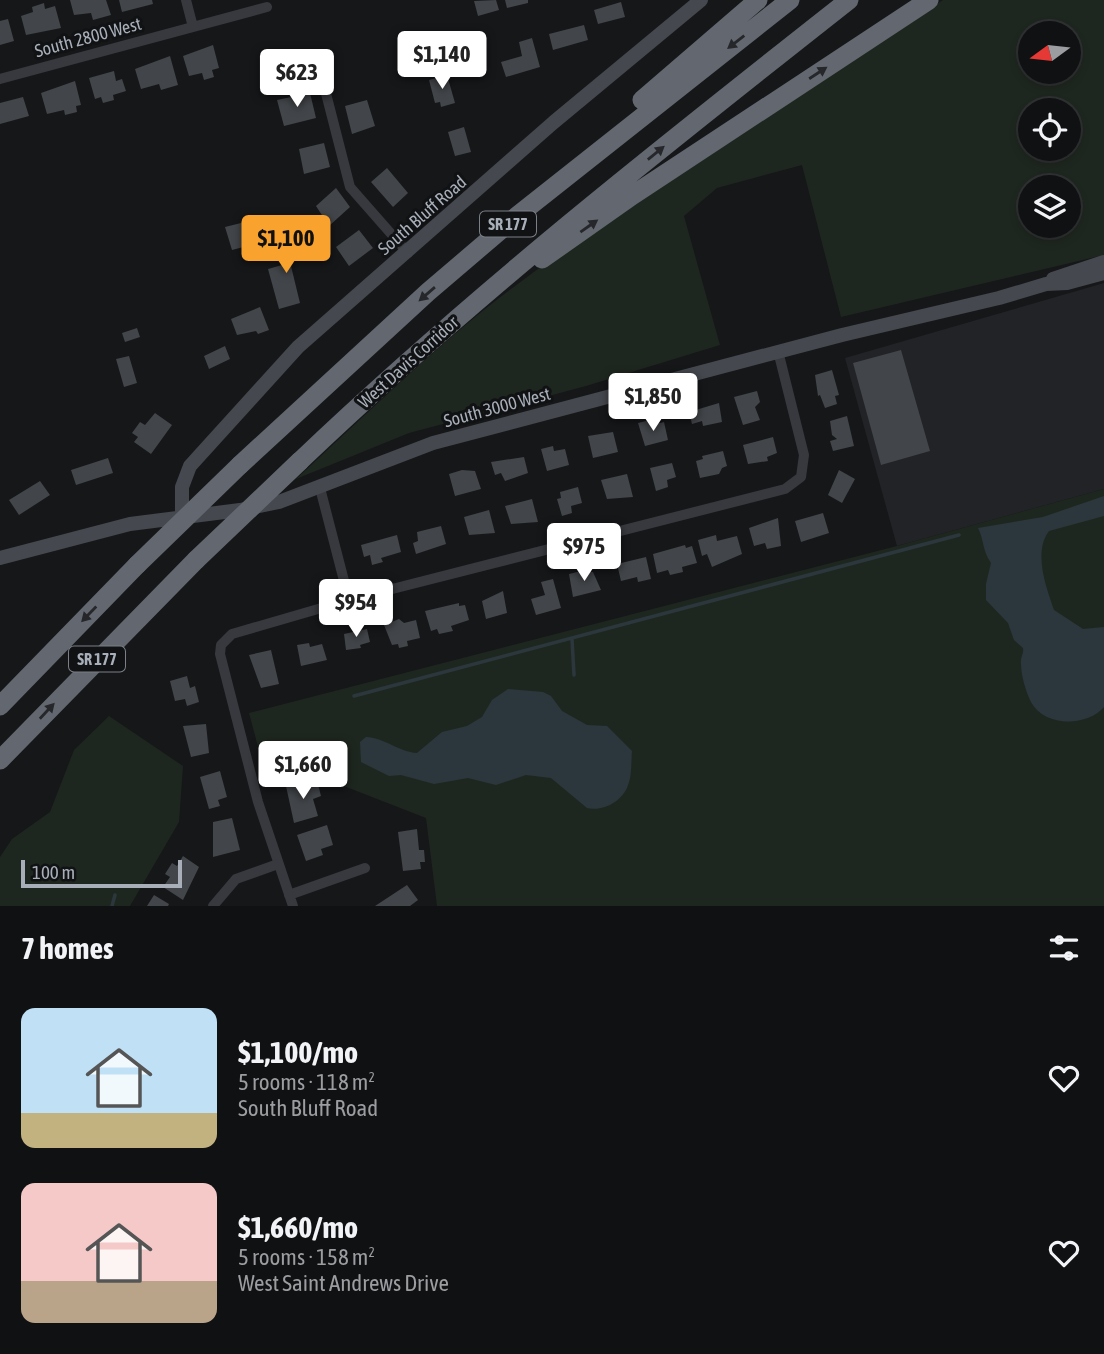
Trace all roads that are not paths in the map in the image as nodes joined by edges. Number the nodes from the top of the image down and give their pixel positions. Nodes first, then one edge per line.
1 (186, 0) edge
2 (701, 0) edge
3 (758, 0) edge
4 (790, 0) edge
5 (849, 0) edge
6 (929, 0) edge
7 (267, 7) dead end
8 (193, 27) junction
9 (321, 74) dead end
10 (0, 79) edge
11 (408, 253) junction
12 (1104, 262) edge
13 (453, 272) junction
14 (1104, 273) edge
15 (1046, 284) junction
16 (471, 305) junction
17 (778, 351) junction
18 (320, 488) junction
19 (182, 517) junction
20 (0, 558) edge
21 (349, 600) junction
22 (0, 706) edge
23 (0, 760) edge
24 (278, 864) junction
25 (365, 868) dead end
26 (291, 901) edge
27 (213, 906) edge

1 - 8 street
2 - 11 main road, South Bluff Road
3 - 13 highway
4 -> 13 highway, SR 177
16 -> 5 highway, West Davis Corridor / SR 177
16 -> 6 highway
7 - 8 street, South 2800 West
8 - 10 street, South 2800 West
9 - 11 street
11 - 19 main road, South Bluff Road
12 - 15 main road, South 3000 West
13 -> 22 highway, SR 177, bridge
14 - 15 main road, South 3000 West
15 - 17 main road, South 3000 West
23 -> 16 highway, West Davis Corridor / SR 177, bridge
17 - 18 main road, South 3000 West
17 - 21 street
18 - 19 main road, South 3000 West
18 - 21 street
19 - 20 main road, South 3000 West
21 - 24 street
24 - 26 street
24 - 27 street
25 - 26 street

